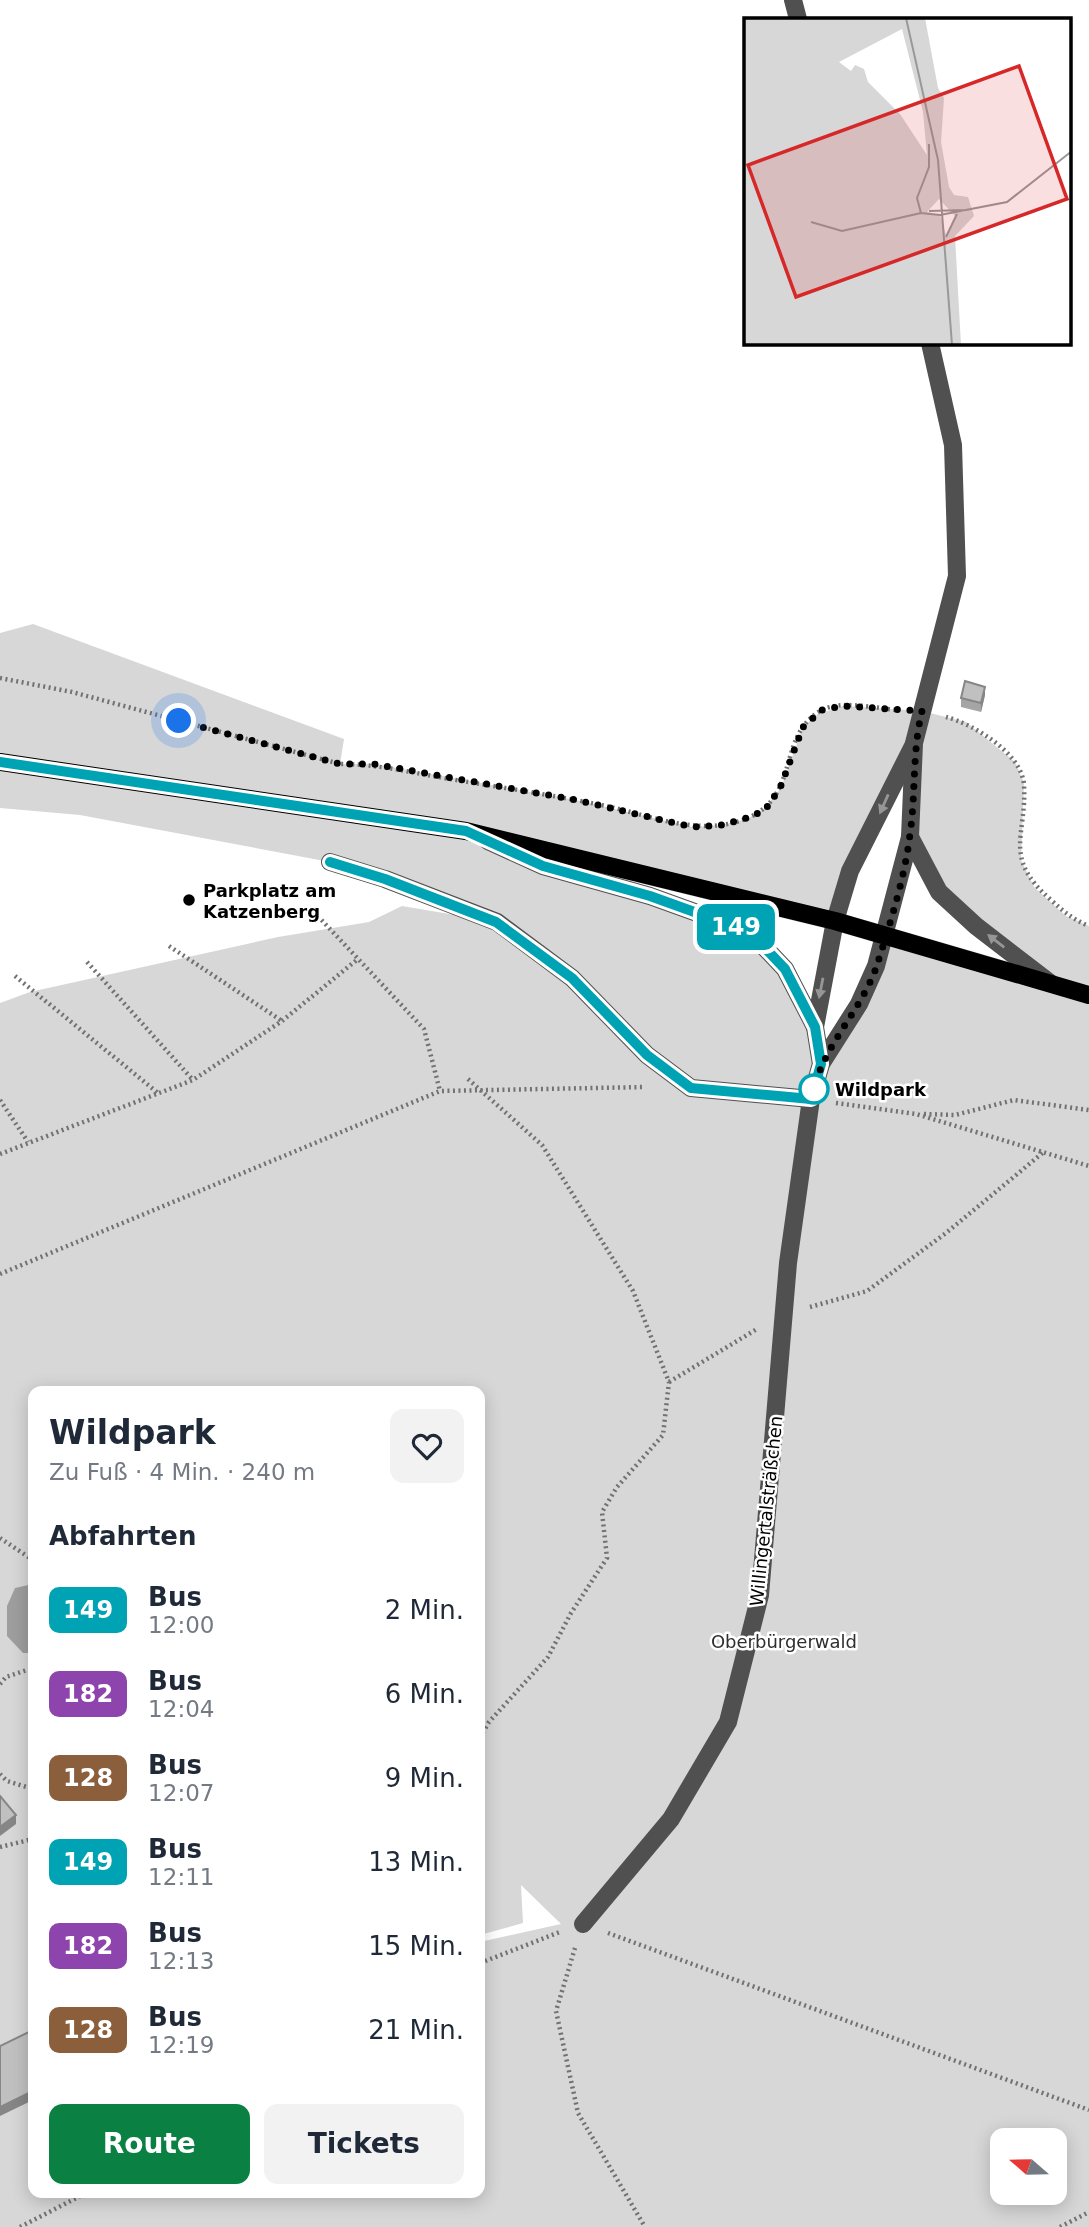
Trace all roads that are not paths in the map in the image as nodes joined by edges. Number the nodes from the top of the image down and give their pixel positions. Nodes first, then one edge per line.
1 (793, 0) edge
2 (798, 18) edge
3 (930, 345) edge
4 (914, 743) junction
5 (0, 762) edge
6 (466, 831) junction
7 (910, 837) junction
8 (330, 862) dead end
9 (835, 921) junction
10 (884, 936) junction
11 (1050, 983) junction
12 (1089, 995) edge
13 (815, 1027) junction
14 (821, 1064) junction
15 (811, 1099) junction
16 (583, 1924) road end

1 - 2 street
3 - 4 street
4 - 7 street
4 -> 9 street
5 - 6 main road
6 - 9 main road
6 - 13 street
7 - 10 street
11 -> 7 street
8 - 15 street
9 - 10 main road
9 -> 13 street
10 - 11 main road
10 - 14 street
11 - 12 main road
13 - 14 street
14 - 15 street, Willingertalsträßchen
15 - 16 street, Willingertalsträßchen

